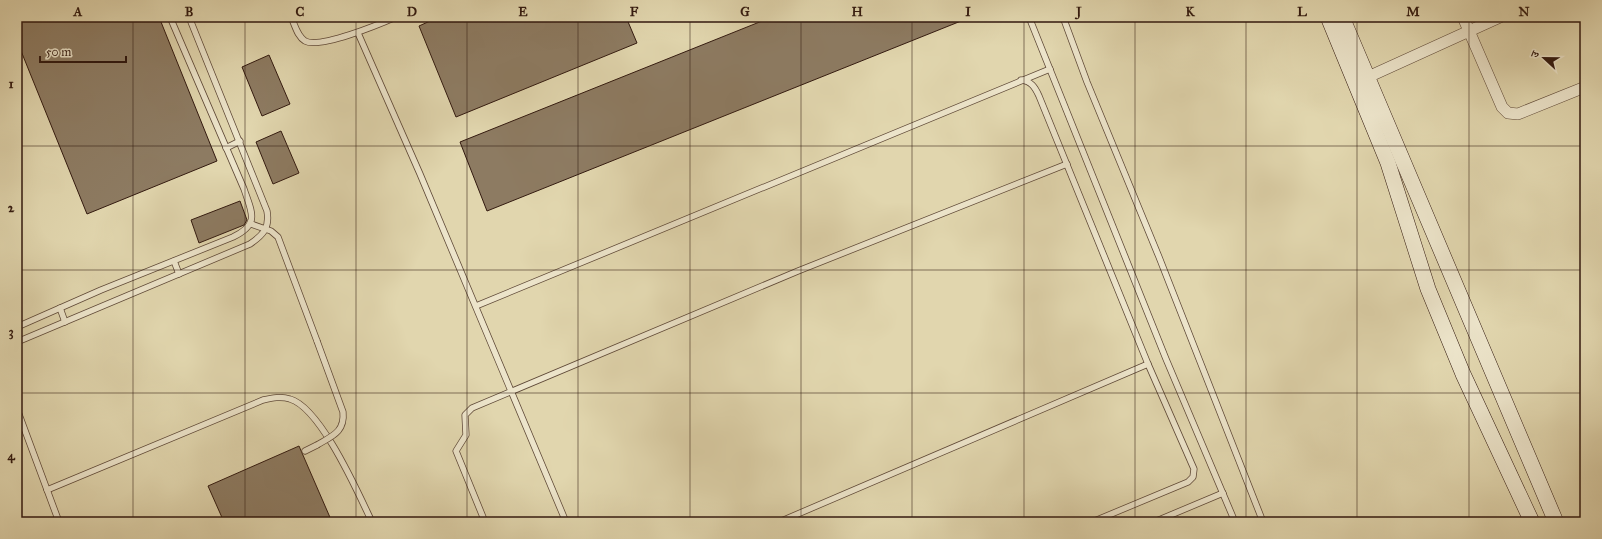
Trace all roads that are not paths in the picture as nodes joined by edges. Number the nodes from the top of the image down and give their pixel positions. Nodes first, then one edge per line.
1 (170, 17) edge
2 (190, 17) edge
3 (291, 17) edge
4 (396, 17) edge
5 (1029, 17) edge
6 (1062, 17) edge
7 (1328, 17) edge
8 (1342, 17) edge
9 (1463, 17) edge
10 (1500, 17) edge
11 (1469, 31) junction
12 (358, 33) junction
13 (1050, 69) junction
14 (1368, 77) junction
15 (1021, 80) junction
16 (1585, 87) edge
17 (240, 141) junction
18 (226, 148) junction
19 (1067, 164) junction
20 (251, 224) junction
21 (266, 229) junction
22 (174, 261) junction
23 (179, 274) junction
24 (476, 306) junction
25 (60, 308) junction
26 (65, 322) junction
27 (17, 327) edge
28 (17, 342) edge
29 (1148, 364) junction
30 (511, 390) junction
31 (17, 409) edge
32 (305, 452) dead end
33 (47, 490) junction
34 (1223, 493) junction
35 (59, 522) edge
36 (372, 522) edge
37 (485, 522) edge
38 (566, 522) edge
39 (779, 522) edge
40 (1092, 522) edge
41 (1154, 522) edge
42 (1235, 522) edge
43 (1263, 522) edge
44 (1532, 522) edge
45 (1556, 522) edge

1 - 18 lane
2 - 17 lane
3 - 12 lane
4 - 12 lane
5 - 13 lane
6 - 43 lane
7 - 44 street
8 - 14 street
9 - 11 street
10 - 11 street
11 - 14 street
11 - 16 street
12 - 24 lane
13 - 15 lane
13 - 34 lane
14 - 45 street
15 - 19 lane
15 - 24 lane
17 - 18 lane
17 - 21 lane
18 - 20 lane
19 - 29 lane
19 - 30 lane
20 - 21 lane
20 - 22 lane
21 - 23 lane
21 - 32 lane, bridge
22 - 23 lane
22 - 25 lane
23 - 26 lane
24 - 30 lane
25 - 26 lane
25 - 27 lane
26 - 28 lane
29 - 39 lane
29 - 40 lane
30 - 37 lane
30 - 38 lane
31 - 33 lane
33 - 35 lane
33 - 36 lane
34 - 41 lane
34 - 42 lane

